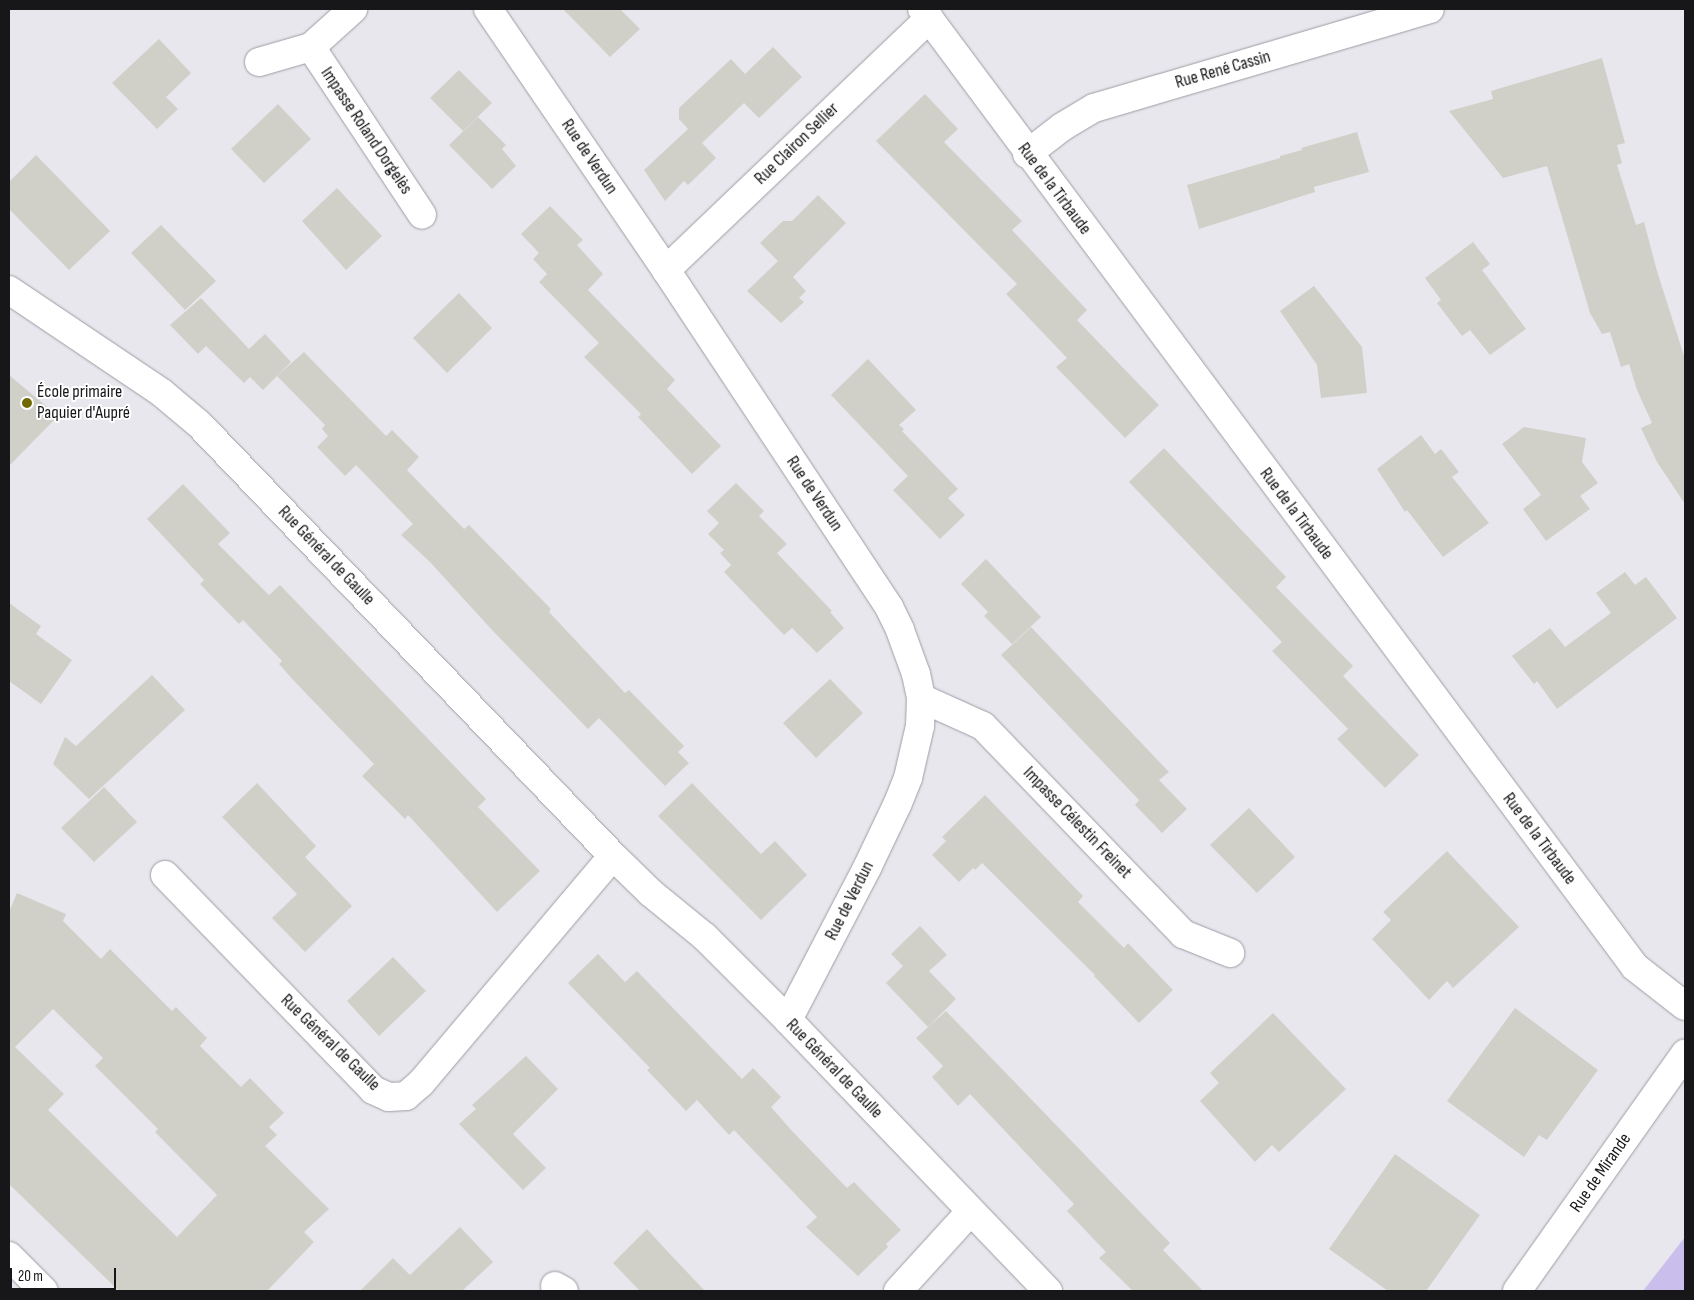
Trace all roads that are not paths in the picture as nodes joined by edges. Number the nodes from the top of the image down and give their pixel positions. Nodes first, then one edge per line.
1 (353, 9) edge
2 (488, 9) edge
3 (1430, 9) edge
4 (925, 14) edge
5 (311, 47) junction
6 (259, 62) dead end
7 (1027, 154) junction
8 (422, 214) dead end
9 (666, 270) junction
10 (9, 290) edge
11 (921, 698) junction
12 (613, 856) junction
13 (165, 875) dead end
14 (1230, 952) dead end
15 (1685, 1006) edge
16 (788, 1020) junction
17 (1685, 1054) edge
18 (970, 1212) junction
19 (9, 1256) edge
20 (44, 1291) edge
21 (898, 1291) edge
22 (1048, 1291) edge
23 (1516, 1291) edge

1 - 5 street, Impasse Roland Dorgelès
2 - 9 street, Rue de Verdun
3 - 7 street, Rue René Cassin
4 - 7 street, Rue de la Tirbaude
4 - 9 street, Rue Clairon Sellier
5 - 6 street, Impasse Roland Dorgelès
5 - 8 street, Impasse Roland Dorgelès
7 - 15 street, Rue de la Tirbaude
9 - 11 street, Rue de Verdun
10 - 12 street, Rue Général de Gaulle
11 - 14 street, Impasse Célestin Freinet
11 - 16 street, Rue de Verdun
12 - 13 street, Rue Général de Gaulle
12 - 16 street, Rue Général de Gaulle
16 - 18 street, Rue Général de Gaulle
17 - 23 street, Rue de Mirande
18 - 21 street
18 - 22 street, Rue Général de Gaulle
19 - 20 street

